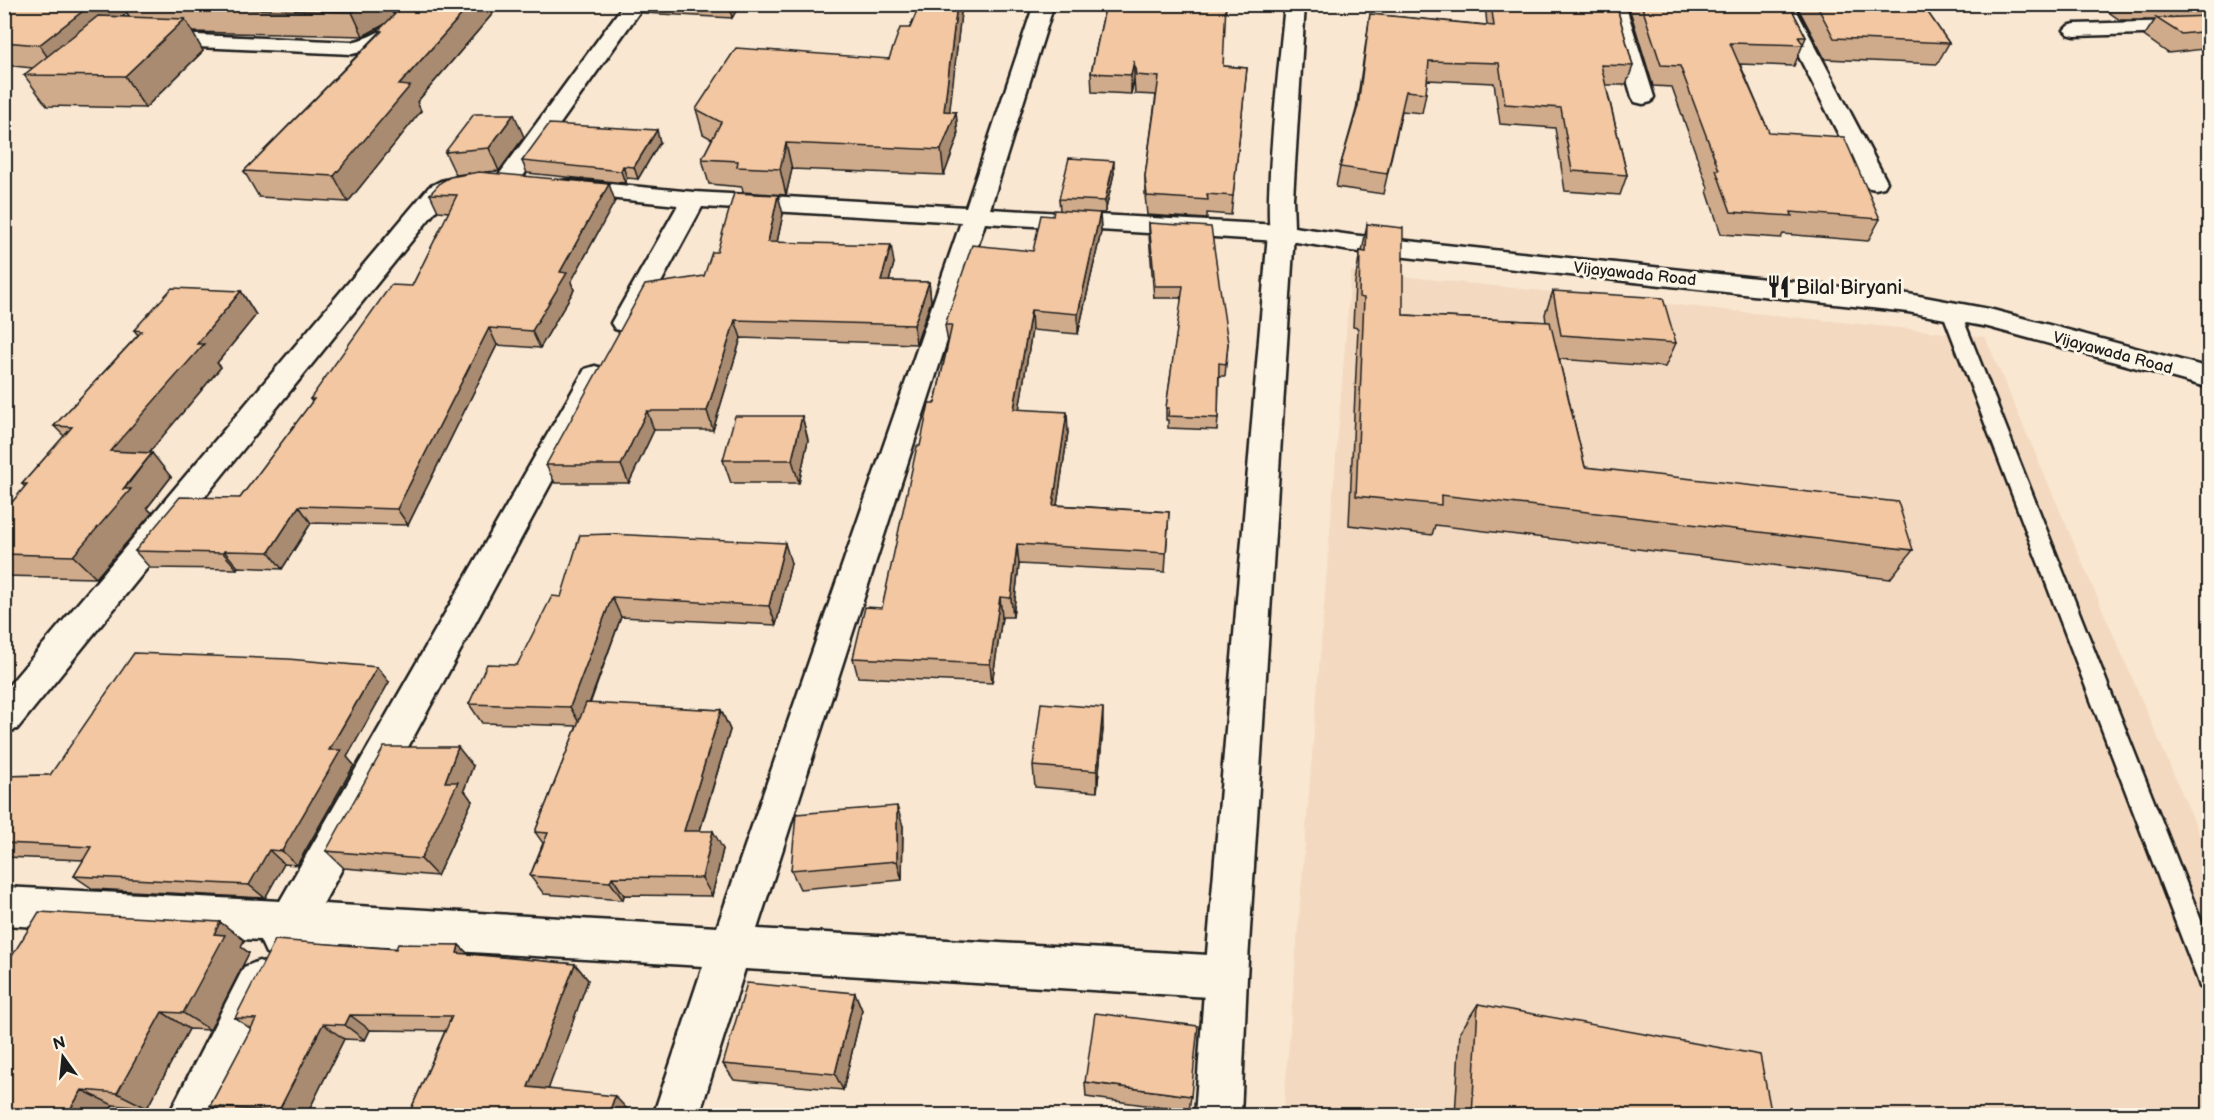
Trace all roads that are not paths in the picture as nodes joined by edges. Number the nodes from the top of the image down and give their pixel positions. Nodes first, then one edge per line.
1 (425, 4) edge
2 (635, 4) edge
3 (1044, 4) edge
4 (1295, 4) edge
5 (1615, 4) edge
6 (1782, 4) edge
7 (2210, 26) edge
8 (2075, 30) dead end
9 (138, 39) edge
10 (1643, 97) dead end
11 (1875, 182) dead end
12 (527, 183) junction
13 (694, 199) junction
14 (978, 214) junction
15 (1281, 233) junction
16 (1951, 311) junction
17 (2210, 378) edge
18 (4, 718) edge
19 (4, 906) edge
20 (290, 921) junction
21 (729, 950) junction
22 (1226, 976) junction
23 (2210, 978) edge
24 (191, 1116) edge
25 (676, 1116) edge
26 (1218, 1116) edge

1 - 9 street
2 - 12 street
3 - 14 street
4 - 15 street
5 - 10 street
6 - 11 street
7 - 8 street
12 - 13 street, Vijayawada Road
12 - 18 street, Vijayawada Road
13 - 14 street, Vijayawada Road
13 - 20 street
14 - 15 street, Vijayawada Road
14 - 21 street
15 - 16 street, Vijayawada Road
15 - 22 street
16 - 17 street, Vijayawada Road
16 - 23 lane
19 - 20 street
20 - 21 street
20 - 24 street
21 - 22 street
21 - 25 street
22 - 26 street

